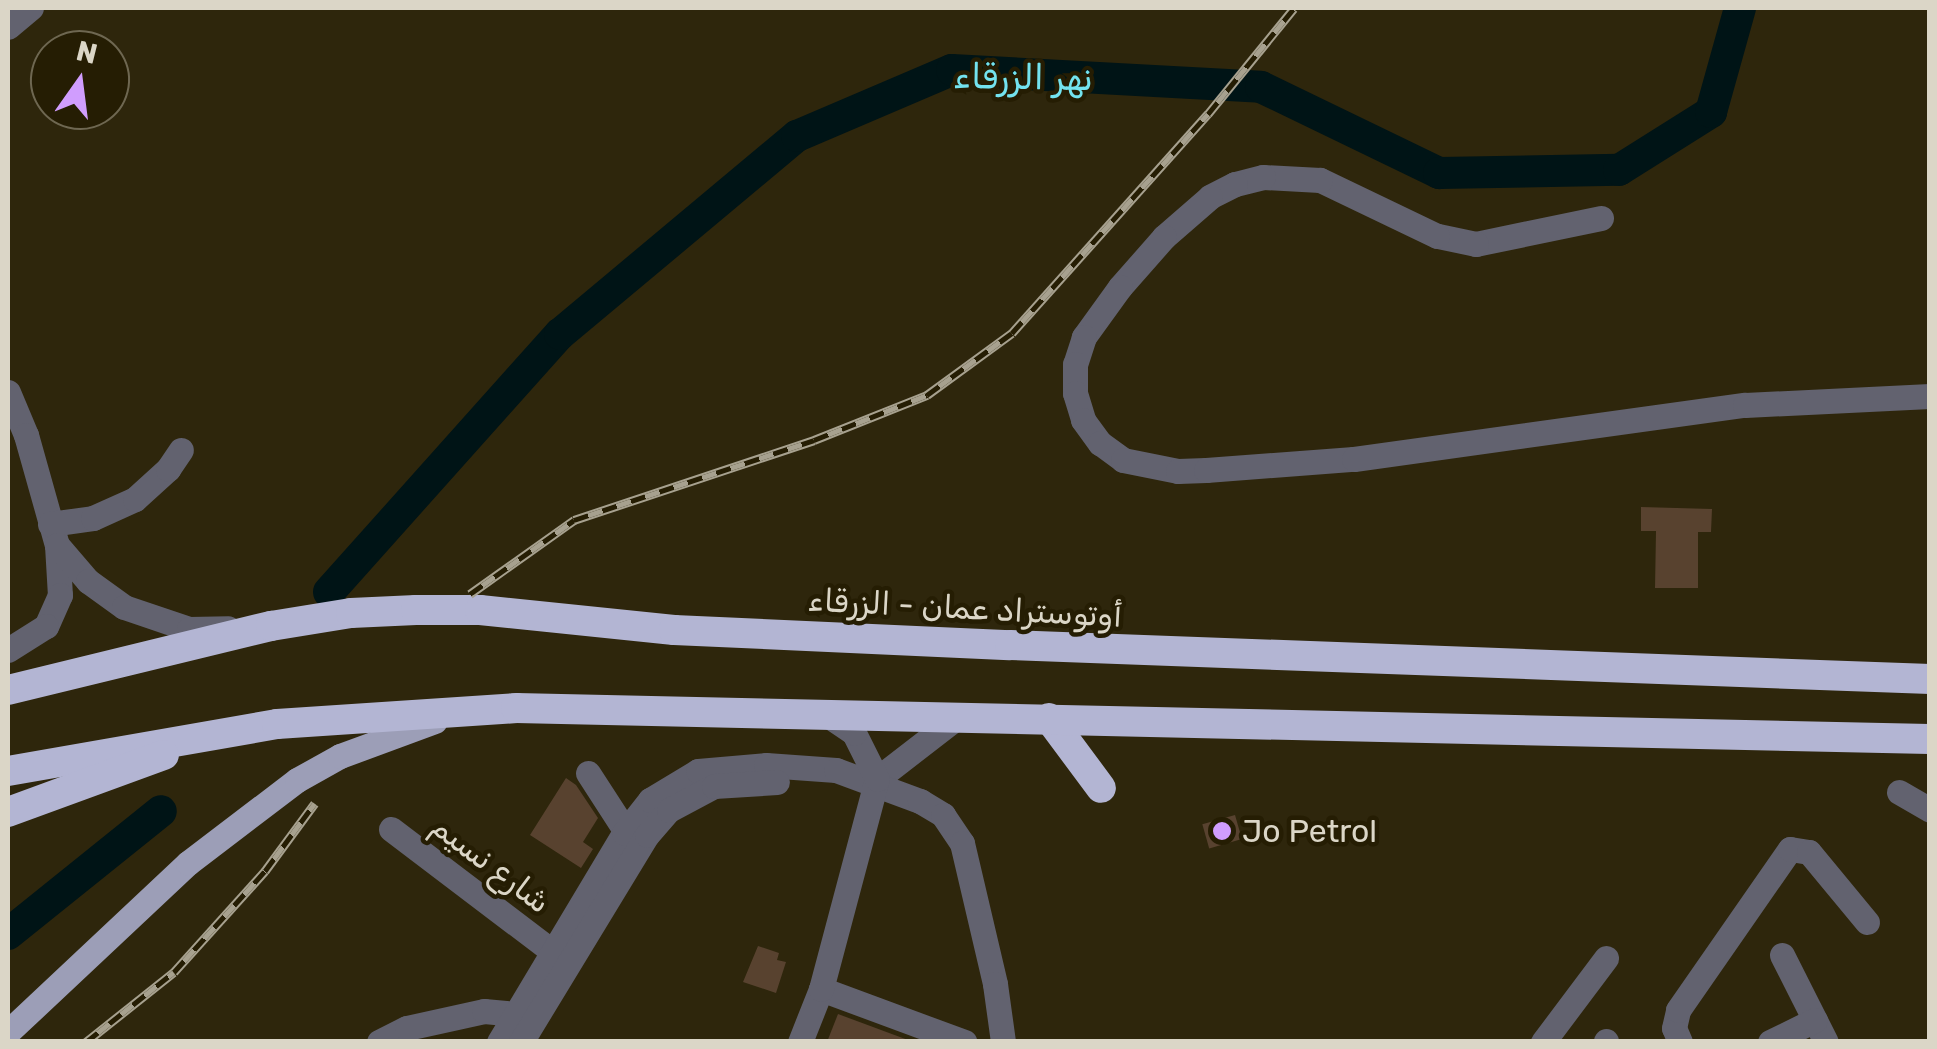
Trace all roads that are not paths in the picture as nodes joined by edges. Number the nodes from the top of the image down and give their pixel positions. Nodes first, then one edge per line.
1 (31, 8) edge
2 (8, 27) edge
3 (1601, 218) dead end
4 (8, 392) edge
5 (1930, 396) edge
6 (181, 450) dead end
7 (53, 534) junction
8 (270, 626) junction
9 (8, 650) edge
10 (1930, 679) edge
11 (8, 690) edge
12 (469, 710) junction
13 (826, 714) junction
14 (956, 718) junction
15 (1049, 718) junction
16 (215, 735) junction
17 (1930, 739) edge
18 (8, 771) edge
19 (588, 773) dead end
20 (868, 779) junction
21 (1101, 788) dead end
22 (1899, 792) dead end
23 (1930, 810) edge
24 (8, 812) edge
25 (391, 829) dead end
26 (631, 842) junction
27 (1866, 922) dead end
28 (552, 951) junction
29 (1782, 955) dead end
30 (1606, 958) dead end
31 (821, 989) junction
32 (1821, 1031) edge
33 (8, 1032) edge
34 (512, 1033) edge
35 (385, 1041) edge
36 (800, 1042) edge
37 (964, 1042) edge
38 (1003, 1042) edge
39 (1544, 1042) edge
40 (1680, 1042) edge
41 (1770, 1042) edge

1 - 2 street
3 - 5 street
4 - 7 street
6 - 7 street
7 - 8 street
7 - 9 street
8 - 10 highway, أوتوستراد عمان - الزرقاء
8 - 11 highway, أوتوستراد عمان - الزرقاء
12 - 13 highway
12 - 16 highway
12 - 33 main road
13 - 14 highway
13 - 20 street
14 - 15 highway
14 - 20 street
15 - 17 highway
15 - 21 highway
16 - 18 highway
16 - 24 highway
19 - 26 street
20 - 26 street
20 - 31 street
20 - 38 street
22 - 23 street
25 - 28 street, شارع نسيم
26 - 28 street
26 - 34 street
27 - 40 street
28 - 34 street
29 - 32 street
30 - 39 street
31 - 36 street
31 - 37 street
32 - 41 street
34 - 35 street

